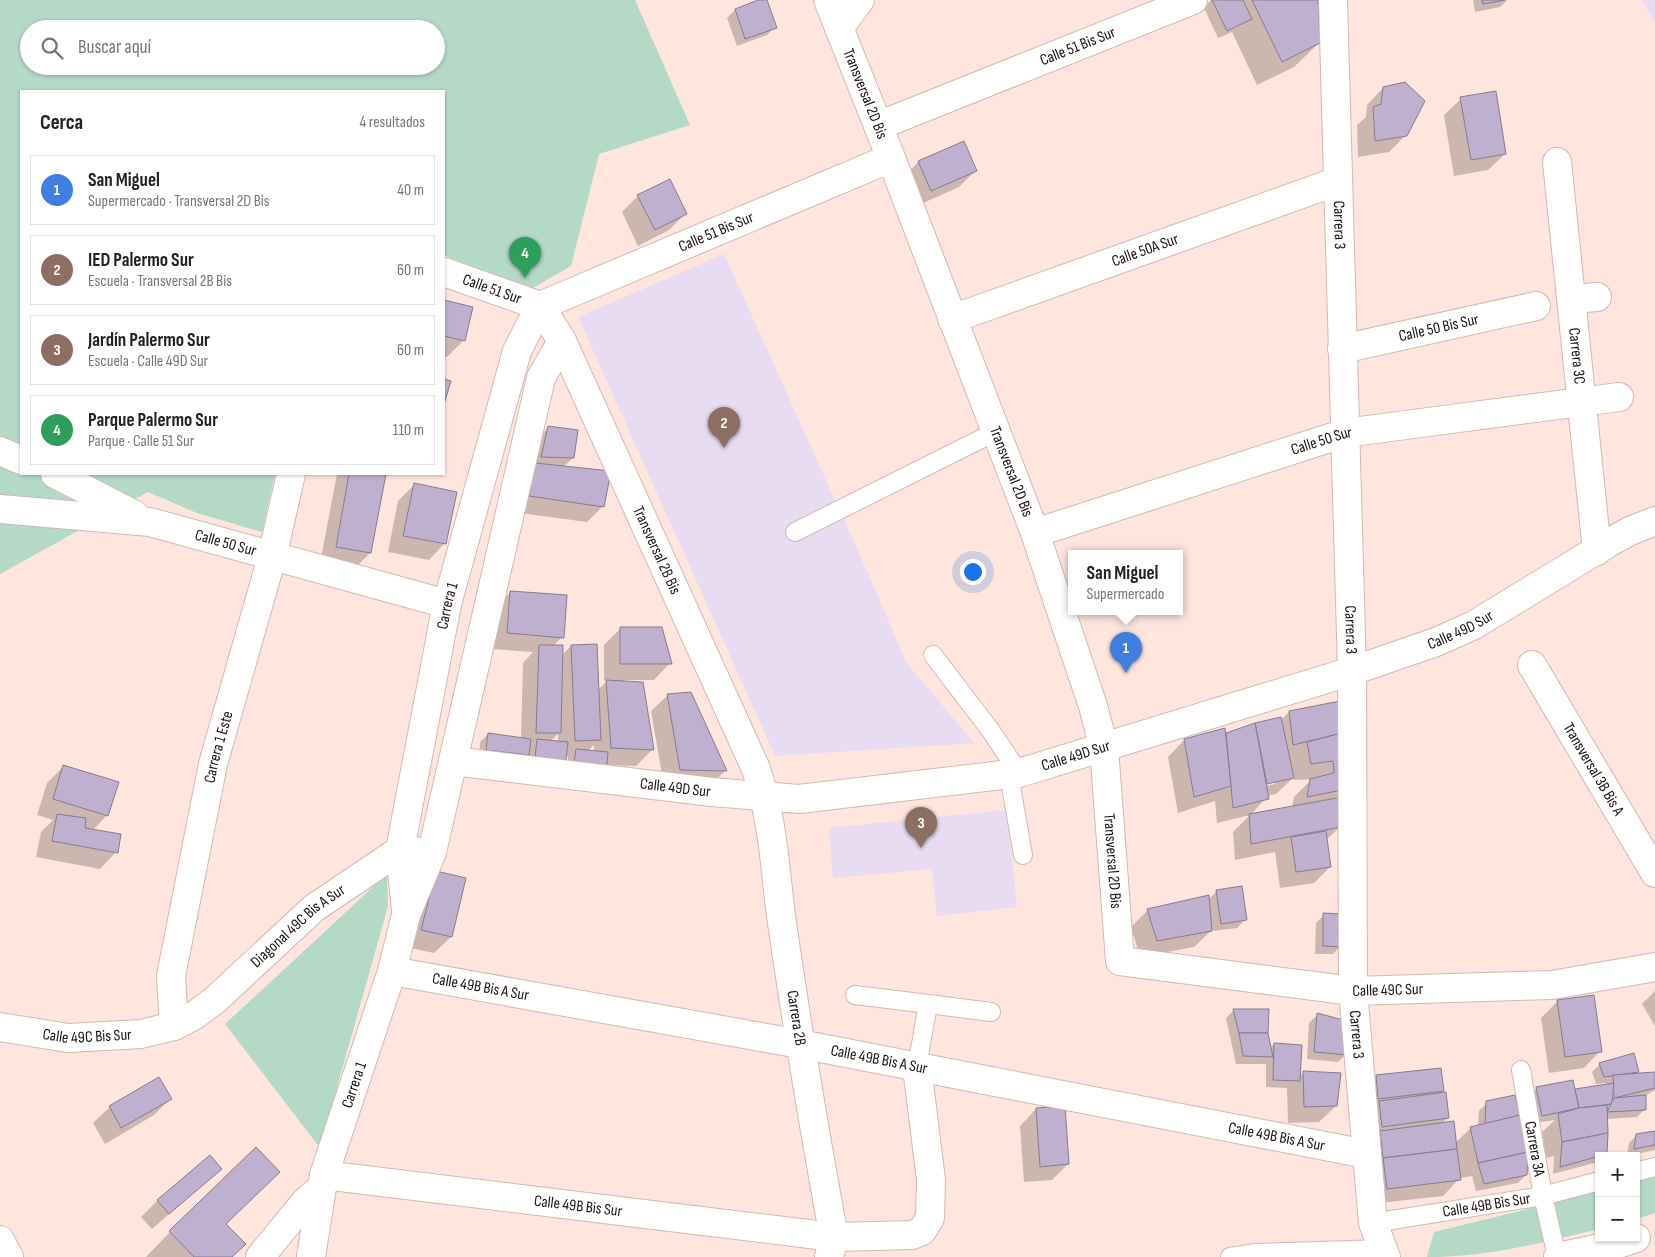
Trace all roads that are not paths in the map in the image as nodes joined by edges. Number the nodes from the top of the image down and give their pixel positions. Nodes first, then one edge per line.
1 (828, 0) edge
2 (1193, 0) edge
3 (1333, 0) edge
4 (861, 1) edge
5 (839, 28) junction
6 (878, 126) junction
7 (891, 158) junction
8 (1558, 162) dead end
9 (1338, 181) junction
10 (445, 272) edge
11 (540, 306) junction
12 (1536, 306) dead end
13 (952, 319) junction
14 (562, 341) junction
15 (1342, 350) junction
16 (1619, 397) dead end
17 (1582, 402) junction
18 (995, 432) junction
19 (1344, 433) junction
20 (0, 451) edge
21 (20, 460) edge
22 (57, 475) edge
23 (291, 475) edge
24 (0, 509) edge
25 (1655, 521) edge
26 (150, 522) junction
27 (795, 532) dead end
28 (1035, 533) junction
29 (1597, 551) junction
30 (272, 557) junction
31 (447, 604) junction
32 (933, 655) dead end
33 (1532, 665) dead end
34 (1352, 671) junction
35 (1104, 748) junction
36 (453, 762) junction
37 (1014, 774) junction
38 (766, 798) junction
39 (400, 850) junction
40 (432, 852) junction
41 (1023, 855) dead end
42 (1655, 873) edge
43 (406, 915) junction
44 (1120, 961) joint
45 (1655, 967) edge
46 (392, 971) junction
47 (1353, 992) junction
48 (855, 995) dead end
49 (928, 1004) junction
50 (991, 1012) dead end
51 (174, 1026) junction
52 (0, 1027) edge
53 (800, 1044) junction
54 (917, 1066) junction
55 (1521, 1070) dead end
56 (1366, 1154) junction
57 (1655, 1167) edge
58 (1640, 1171) edge
59 (323, 1181) junction
60 (1595, 1182) edge
61 (1543, 1196) junction
62 (1373, 1223) junction
63 (1655, 1232) edge
64 (1640, 1237) edge
65 (0, 1240) edge
66 (1624, 1242) edge
67 (831, 1247) edge
68 (1384, 1253) edge
69 (8, 1257) edge
70 (260, 1257) edge
71 (311, 1257) edge
72 (1230, 1257) edge
73 (1557, 1257) edge

1 - 5 street, Transversal 2D Bis
2 - 6 street, Calle 51 Bis Sur
3 - 9 street, Carrera 3
4 - 5 street
5 - 6 street, Transversal 2D Bis
6 - 7 street, Transversal 2D Bis
7 - 11 street, Calle 51 Bis Sur
7 - 13 street, Transversal 2D Bis
8 - 17 street, Carrera 3C
9 - 13 street, Calle 50A Sur
9 - 15 street, Carrera 3
10 - 11 street, Calle 51 Sur
11 - 14 street, Transversal 2B Bis
11 - 31 street, Carrera 1
12 - 15 street, Calle 50 Bis Sur
13 - 18 street, Transversal 2D Bis
14 - 36 street, Carrera 1
14 - 38 street, Transversal 2B Bis
15 - 19 street, Carrera 3
16 - 17 street, Calle 50 Sur
17 - 19 street, Calle 50 Sur
17 - 29 street, Carrera 3C
18 - 27 lane
18 - 28 street, Transversal 2D Bis
19 - 28 street, Calle 50 Sur
19 - 34 street, Carrera 3
20 - 21 street
22 - 26 street
23 - 30 street, Carrera 1 Este
24 - 26 street, Calle 50 Sur
25 - 29 street, Calle 49D Sur
26 - 30 street, Calle 50 Sur
28 - 35 street, Transversal 2D Bis
29 - 34 street, Calle 49D Sur
30 - 31 street, Calle 50 Sur
30 - 51 street, Carrera 1 Este
31 - 39 street, Carrera 1
32 - 37 lane
33 - 42 street, Transversal 3B Bis A
34 - 35 street, Calle 49D Sur
34 - 47 street, Carrera 3
35 - 37 street, Calle 49D Sur
35 - 44 street, Transversal 2D Bis
36 - 38 street, Calle 49D Sur
36 - 40 street, Carrera 1
37 - 38 street, Calle 49D Sur
37 - 41 lane
38 - 53 street, Carrera 2B
39 - 40 street
39 - 43 street, Carrera 1
39 - 51 street, Diagonal 49C Bis A Sur
40 - 43 street, Carrera 1
43 - 46 street, Carrera 1
44 - 47 street, Calle 49C Sur
45 - 47 street, Calle 49C Sur
46 - 53 street, Calle 49B Bis A Sur
46 - 59 street, Carrera 1
47 - 56 street, Carrera 3
48 - 49 lane
49 - 50 lane
49 - 54 lane
51 - 52 street, Calle 49C Bis Sur
53 - 54 street, Calle 49B Bis A Sur
53 - 67 street, Carrera 2B
54 - 56 street, Calle 49B Bis A Sur
54 - 67 street, Calle 49B Bis Sur
55 - 61 lane, Carrera 3A
56 - 62 street, Carrera 3
57 - 58 lane
59 - 67 street, Calle 49B Bis Sur
59 - 70 street
59 - 71 street, Carrera 1
60 - 61 lane, Calle 49B Bis Sur
61 - 62 lane, Calle 49B Bis Sur
61 - 73 lane, Carrera 3A
62 - 68 street, Carrera 3
63 - 64 street
65 - 69 street
66 - 73 street
68 - 72 lane

